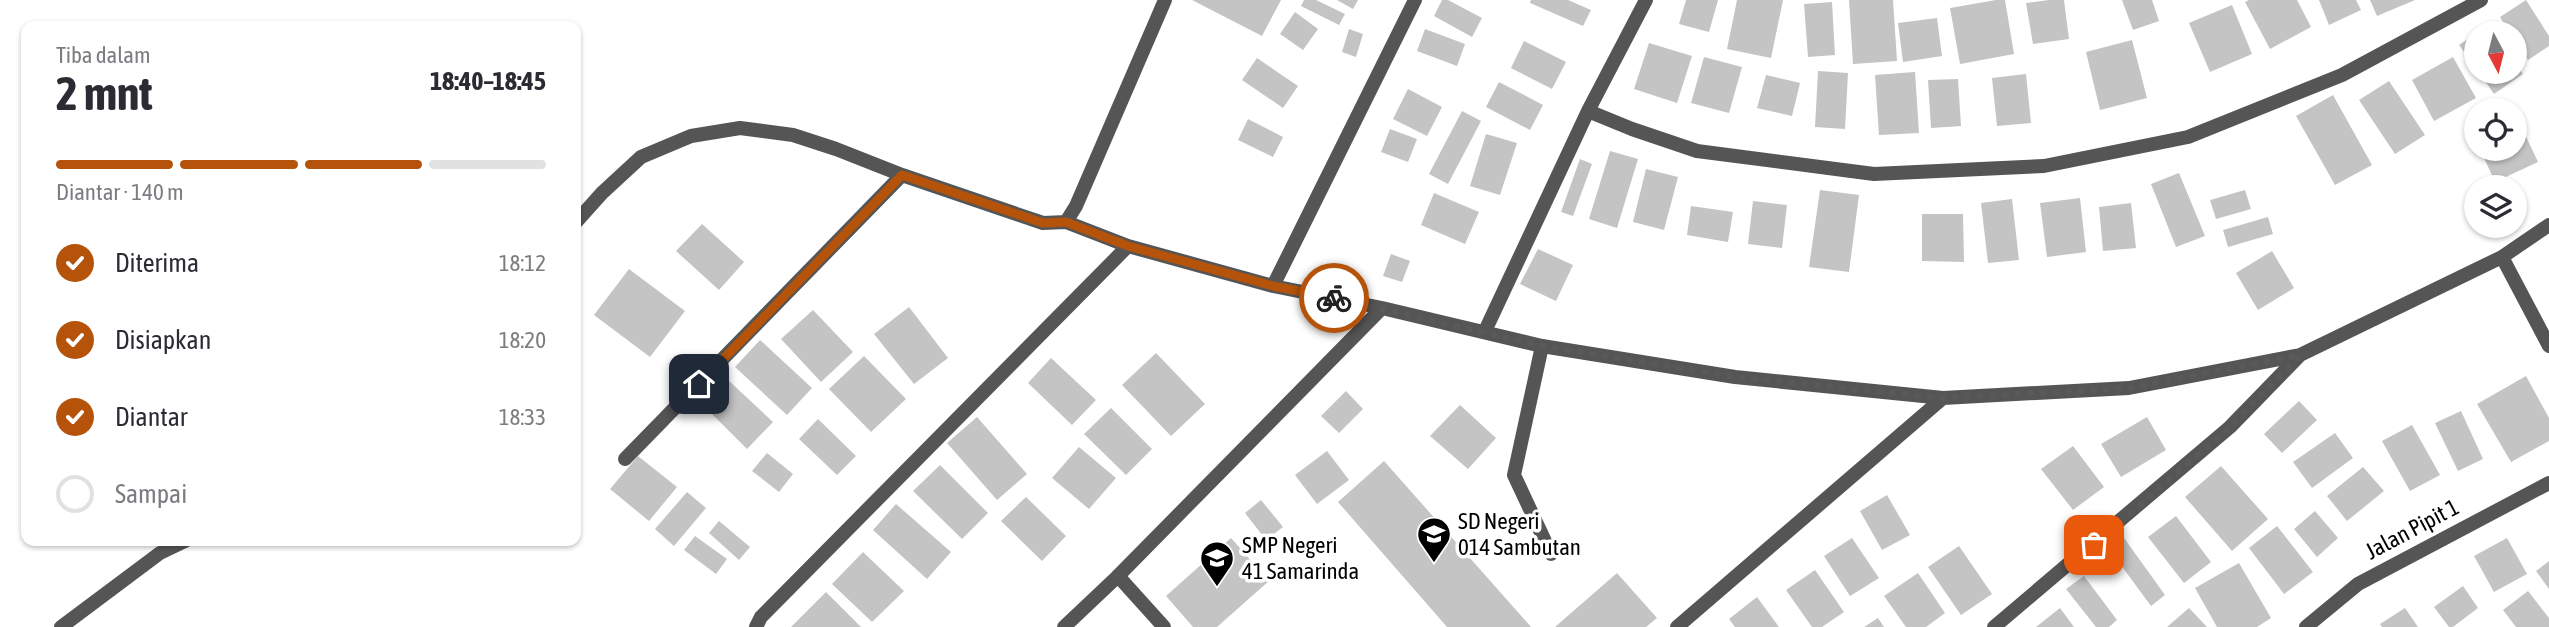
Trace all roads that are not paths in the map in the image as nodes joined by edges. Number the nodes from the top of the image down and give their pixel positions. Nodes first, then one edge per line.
1 (1165, 0) edge
2 (1415, 0) edge
3 (1646, 0) edge
4 (2481, 0) edge
5 (1588, 111) junction
6 (902, 175) junction
7 (581, 216) edge
8 (1066, 222) junction
9 (2549, 225) edge
10 (1128, 246) junction
11 (2501, 257) junction
12 (1273, 286) junction
13 (1382, 308) junction
14 (1485, 331) junction
15 (1542, 346) junction
16 (2549, 346) edge
17 (2300, 355) junction
18 (1943, 398) junction
19 (625, 460) dead end
20 (2549, 483) edge
21 (175, 546) edge
22 (1551, 554) dead end
23 (1118, 576) junction
24 (61, 627) edge
25 (756, 627) edge
26 (1065, 627) edge
27 (1164, 627) edge
28 (1678, 627) edge
29 (1994, 627) edge
30 (2306, 627) edge

1 - 8 street
2 - 12 street
3 - 5 street
4 - 5 street
5 - 14 street
6 - 7 street
6 - 8 street
6 - 19 street
8 - 10 street
9 - 11 street
10 - 12 street
10 - 25 street
11 - 16 street
11 - 17 street
12 - 13 street
13 - 14 street
13 - 23 street
14 - 15 street
15 - 18 street
15 - 22 street
17 - 18 street
17 - 29 street
18 - 28 street
20 - 30 street, Jalan Pipit 1
21 - 24 street
23 - 26 street
23 - 27 street

